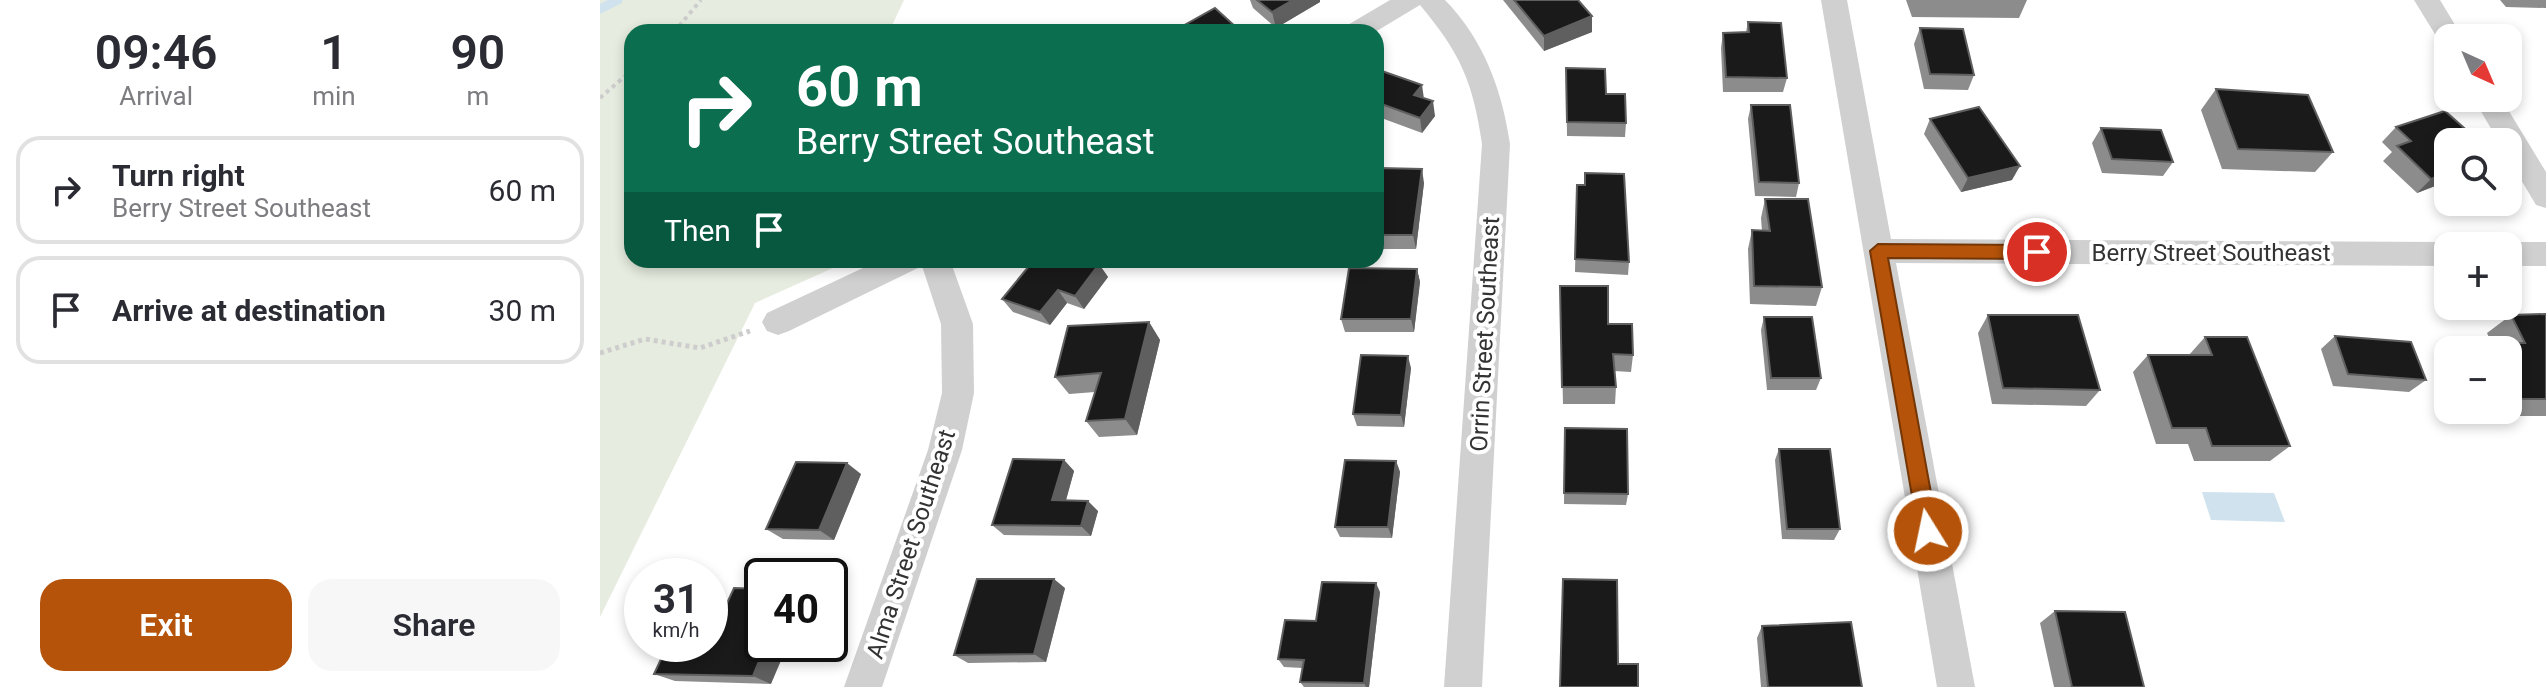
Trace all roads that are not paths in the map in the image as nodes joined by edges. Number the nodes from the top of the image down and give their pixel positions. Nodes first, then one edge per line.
1 (1410, 0) edge
2 (1430, 0) edge
3 (1834, 0) edge
4 (2427, 0) edge
5 (1369, 24) edge
6 (2442, 24) edge
7 (2495, 112) edge
8 (2546, 197) edge
9 (1878, 251) junction
10 (2434, 254) edge
11 (2522, 254) edge
12 (2546, 254) edge
13 (893, 268) edge
14 (938, 268) edge
15 (778, 322) road end
16 (863, 687) edge
17 (1463, 687) edge
18 (1956, 687) edge

1 - 5 street
2 - 17 street, Orrin Street Southeast
3 - 9 street
4 - 6 street
7 - 8 street
9 - 10 street, Berry Street Southeast
9 - 18 street
11 - 12 street
13 - 15 street
14 - 16 street, Alma Street Southeast

